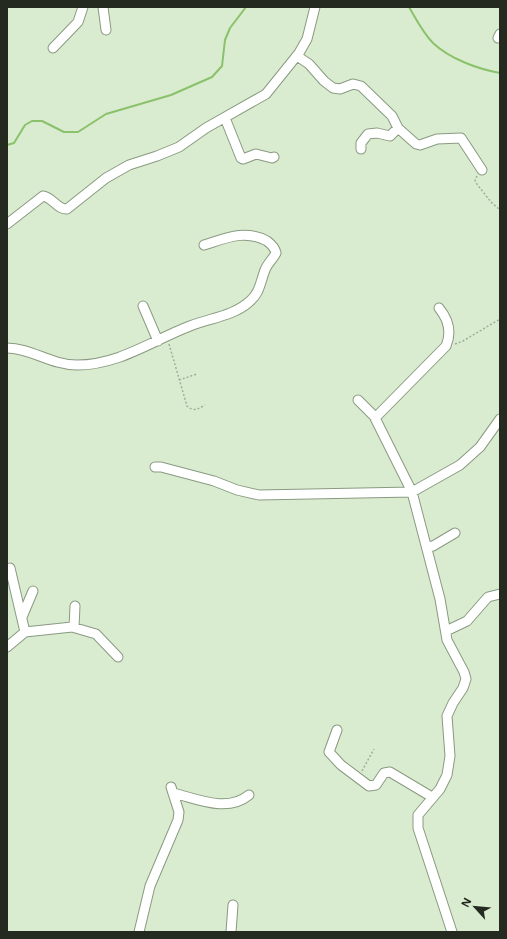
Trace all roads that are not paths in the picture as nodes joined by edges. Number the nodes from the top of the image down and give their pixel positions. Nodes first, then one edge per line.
1 (83, 7) edge
2 (103, 7) edge
3 (315, 7) edge
4 (106, 30) dead end
5 (52, 48) dead end
6 (297, 56) junction
7 (225, 118) junction
8 (398, 128) junction
9 (361, 149) dead end
10 (274, 158) dead end
11 (482, 170) road end
12 (7, 224) edge
13 (204, 245) dead end
14 (143, 306) dead end
15 (439, 308) dead end
16 (158, 341) junction
17 (7, 348) edge
18 (358, 400) dead end
19 (375, 417) junction
20 (500, 419) edge
21 (154, 467) dead end
22 (412, 492) junction
23 (455, 533) dead end
24 (427, 547) junction
25 (10, 568) dead end
26 (33, 591) dead end
27 (500, 594) edge
28 (75, 606) dead end
29 (22, 617) junction
30 (74, 627) junction
31 (446, 631) junction
32 (25, 632) junction
33 (7, 647) edge
34 (118, 657) dead end
35 (337, 730) dead end
36 (249, 795) dead end
37 (432, 797) junction
38 (233, 905) dead end
39 (139, 932) edge
40 (231, 932) edge
41 (452, 932) edge

1 - 5 street
2 - 4 street
3 - 6 street
6 - 7 street
6 - 8 street
7 - 10 street
7 - 12 street
8 - 9 street
8 - 11 street
13 - 16 street
14 - 16 street
15 - 19 street
16 - 17 street
18 - 19 street
19 - 22 street
20 - 22 street
21 - 22 street
22 - 24 street
23 - 24 street
24 - 31 street
25 - 29 street
26 - 29 street
27 - 31 street
28 - 30 street
29 - 32 street
30 - 32 street
30 - 34 street
31 - 37 street
32 - 33 street
35 - 37 street
36 - 39 street
37 - 41 street
38 - 40 street

